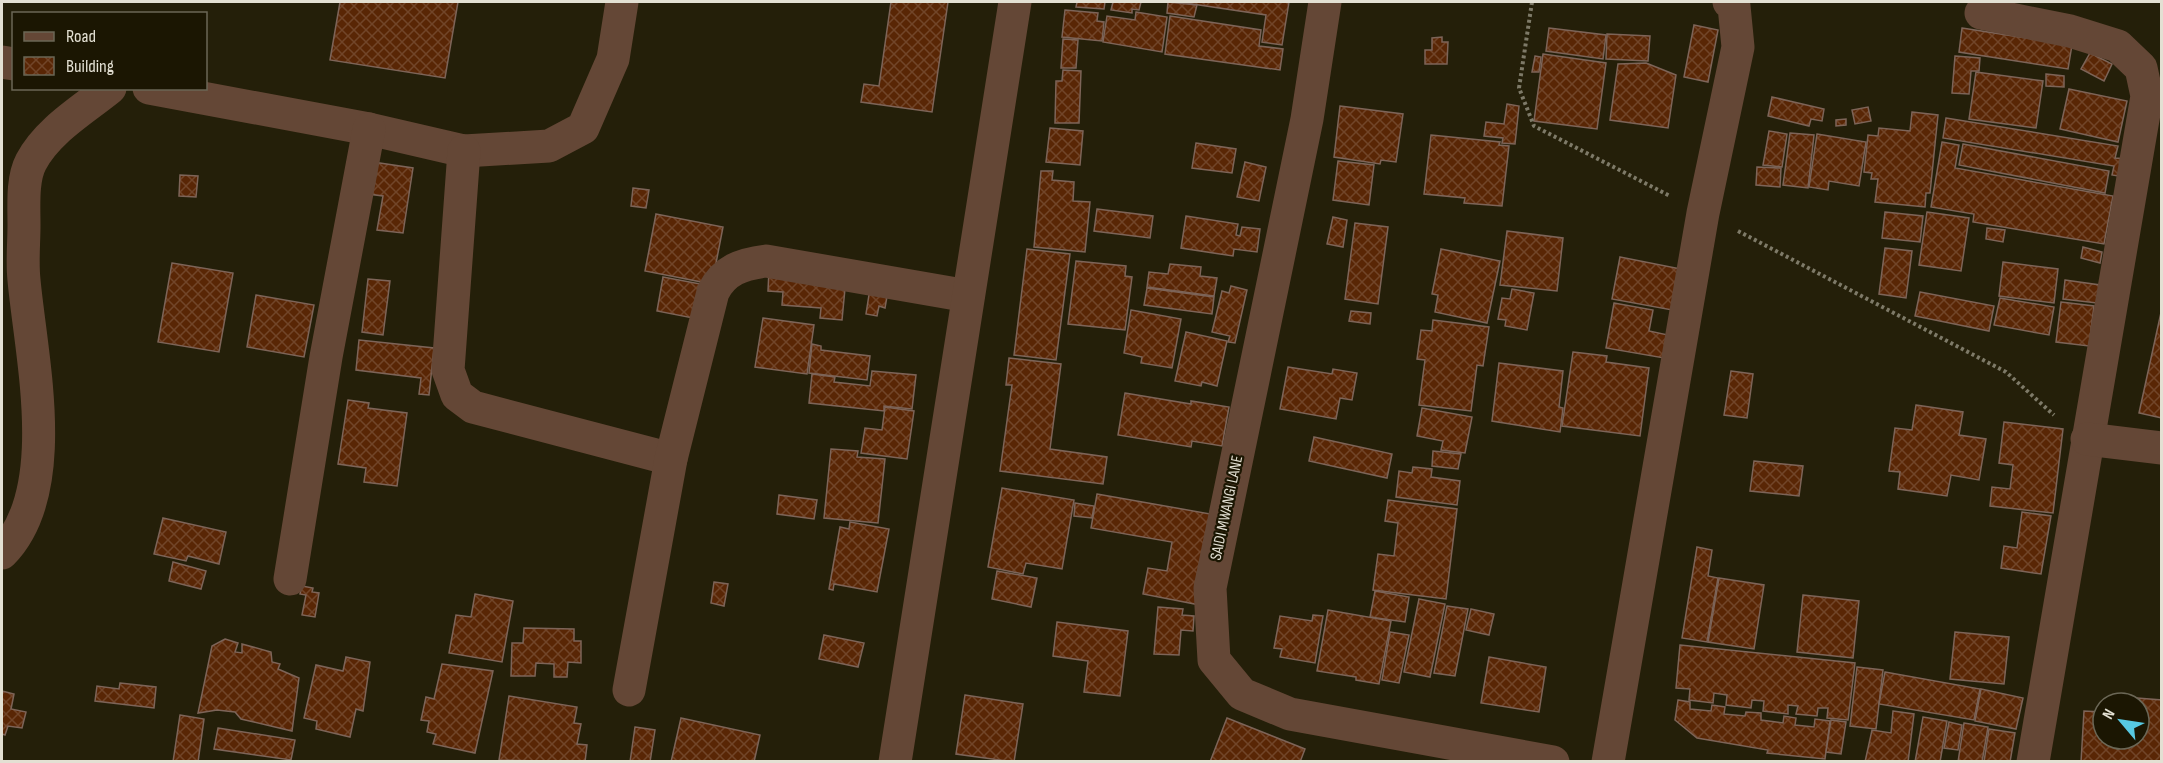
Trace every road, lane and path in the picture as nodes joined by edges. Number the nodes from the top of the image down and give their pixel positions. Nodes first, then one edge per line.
1 (621, 2) edge
2 (1015, 2) edge
3 (1325, 2) edge
4 (1532, 2) edge
5 (1729, 2) edge
6 (1981, 13) dead end
7 (108, 90) edge
8 (160, 90) edge
9 (369, 129) junction
10 (464, 151) junction
11 (1703, 213) junction
12 (968, 296) junction
13 (2087, 441) junction
14 (2162, 448) edge
15 (671, 459) junction
16 (2, 553) edge
17 (290, 579) dead end
18 (629, 690) dead end
19 (894, 762) edge
20 (1553, 762) edge
21 (1608, 762) edge
22 (2033, 762) edge

1 - 10 street
2 - 12 street
3 - 20 street, SAIDI MWANGI LANE
4 - 11 path
5 - 11 street
6 - 13 street
7 - 16 street
8 - 9 street
9 - 10 street
9 - 17 street
10 - 15 street
11 - 13 path
11 - 21 street
12 - 15 street
12 - 19 street
13 - 14 street
13 - 22 street
15 - 18 street

